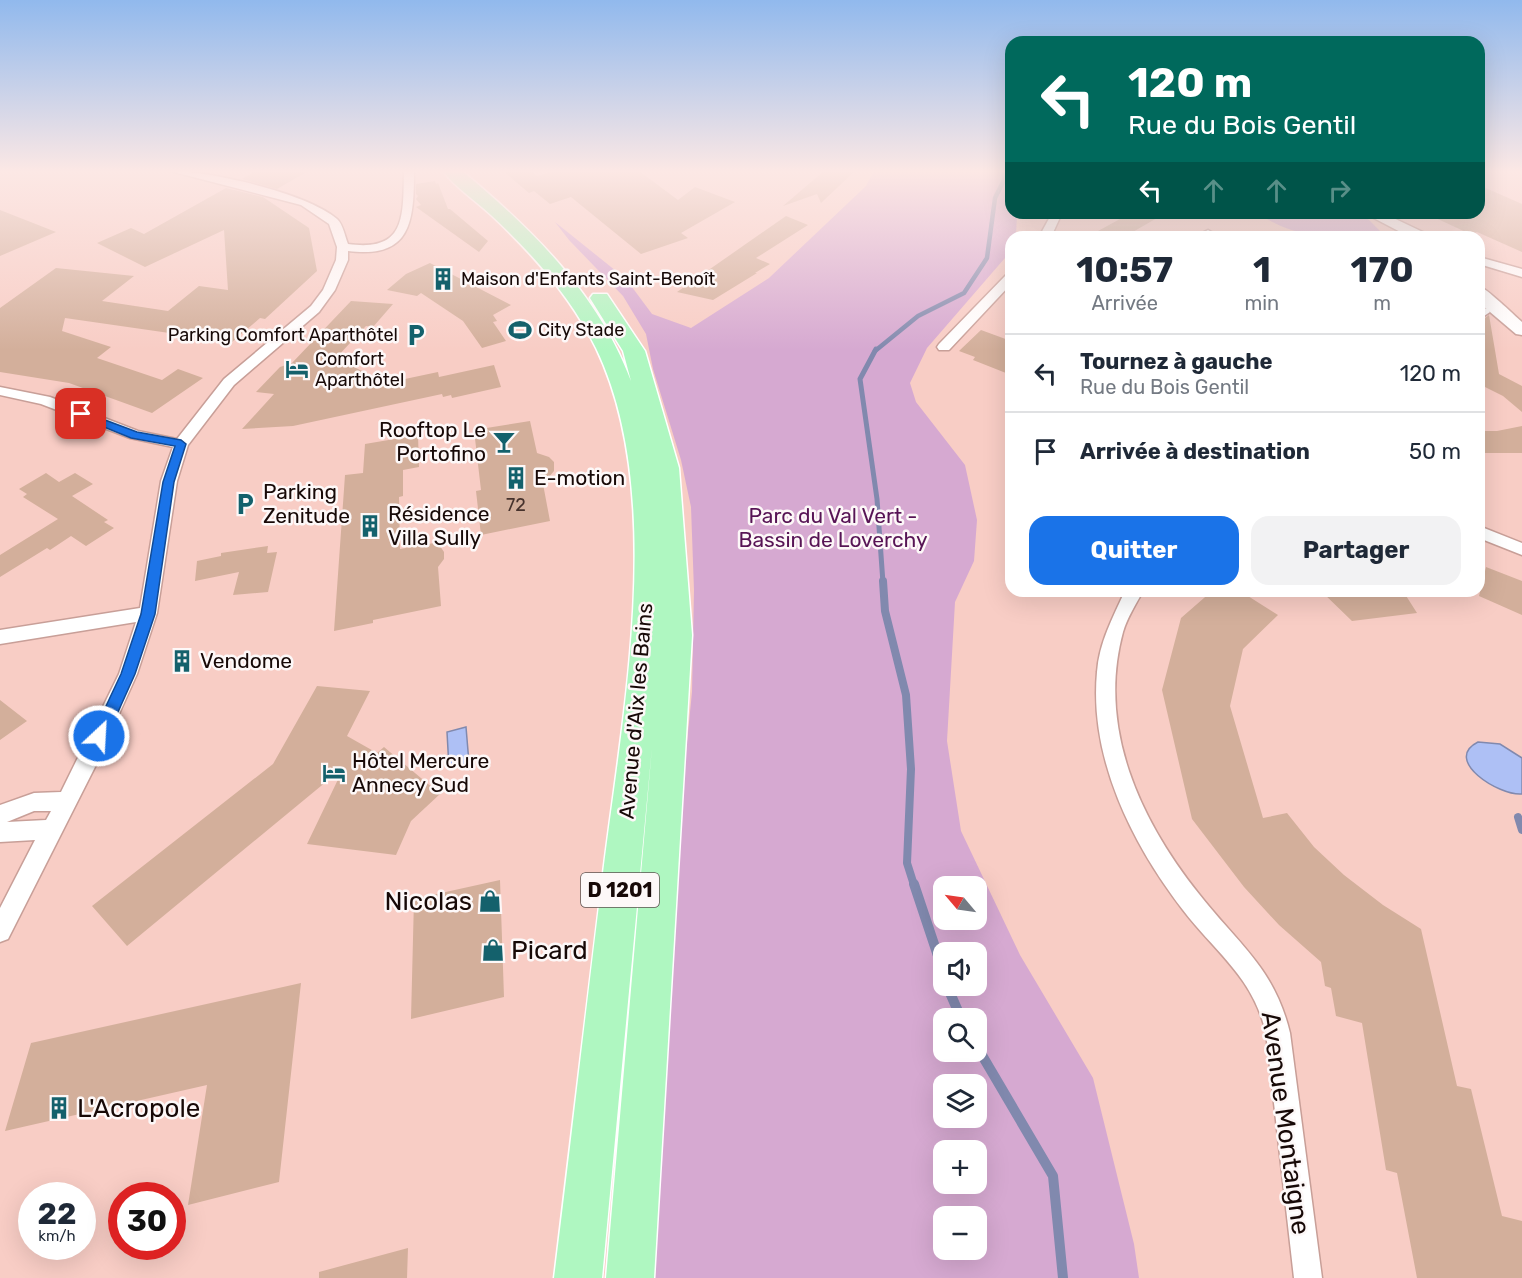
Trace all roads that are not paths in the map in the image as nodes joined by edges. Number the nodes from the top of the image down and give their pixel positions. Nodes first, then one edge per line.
1 (338, 231) edge
2 (402, 231) edge
3 (518, 231) edge
4 (540, 231) edge
5 (343, 247) junction
6 (1485, 262) edge
7 (1485, 272) edge
8 (1522, 274) edge
9 (1005, 283) edge
10 (1485, 298) edge
11 (1485, 314) edge
12 (1522, 330) edge
13 (1522, 341) edge
14 (944, 347) dead end
15 (0, 391) edge
16 (181, 444) junction
17 (1485, 535) edge
18 (1485, 539) edge
19 (1514, 547) edge
20 (1131, 597) edge
21 (148, 614) junction
22 (0, 637) edge
23 (67, 801) junction
24 (0, 815) edge
25 (51, 830) junction
26 (0, 832) edge
27 (0, 931) edge
28 (578, 1278) edge
29 (630, 1278) edge
30 (1308, 1278) edge

1 - 5 street
2 - 5 street
3 - 28 main road, Avenue d'Aix les Bains / D 1201
4 - 29 main road, Avenue d'Aix les Bains / D 1201
5 - 16 street
6 - 8 street
7 - 8 street
9 - 14 street
10 - 12 street
11 - 13 street
15 - 16 street
16 - 21 street
17 - 19 street
18 - 19 street
20 - 30 street, Avenue Montaigne
21 - 22 street
21 - 23 street
23 - 24 street
23 - 25 street
25 - 26 street
25 - 27 street

